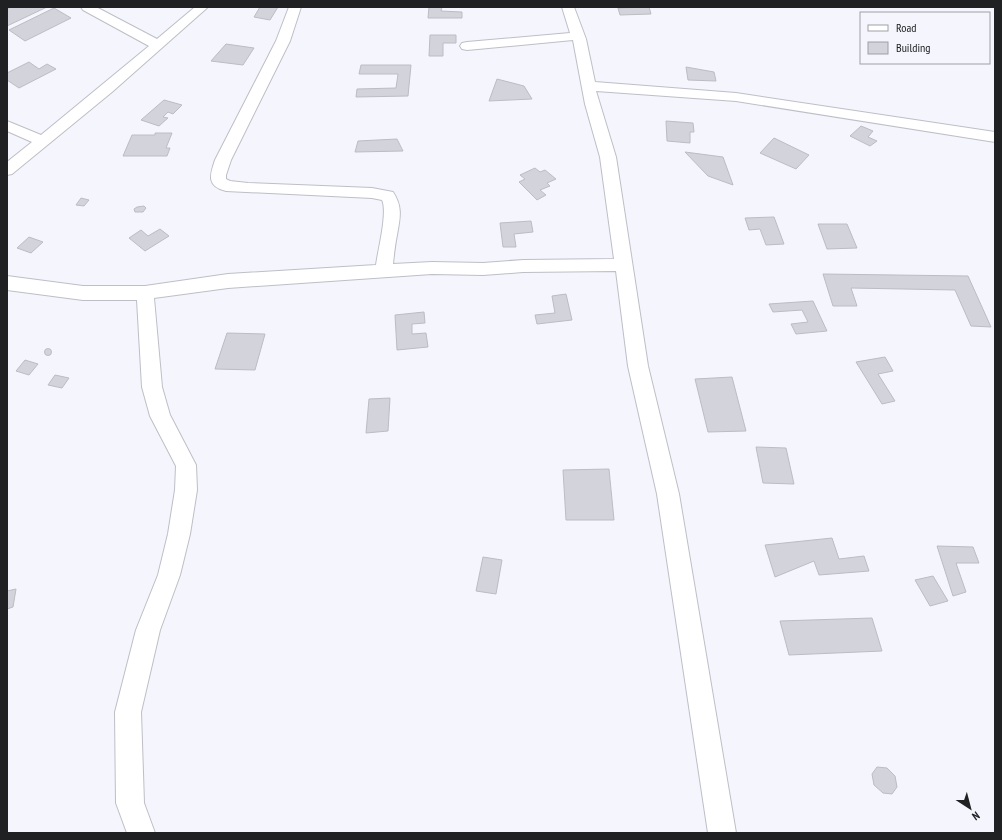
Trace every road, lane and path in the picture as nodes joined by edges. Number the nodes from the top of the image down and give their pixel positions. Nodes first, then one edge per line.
1 (87, 7) edge
2 (202, 7) edge
3 (295, 7) edge
4 (568, 7) edge
5 (578, 36) junction
6 (158, 45) junction
7 (467, 46) dead end
8 (588, 86) junction
9 (7, 126) edge
10 (995, 137) edge
11 (43, 141) junction
12 (7, 170) edge
13 (623, 265) junction
14 (384, 272) junction
15 (7, 283) edge
16 (145, 293) junction
17 (141, 833) edge
18 (722, 833) edge

1 - 6 street
2 - 6 street
3 - 14 street
4 - 5 street
5 - 7 street
5 - 8 street
6 - 11 street
8 - 10 street
8 - 13 street
9 - 11 street
11 - 12 street
13 - 14 street
13 - 18 street
14 - 16 street
15 - 16 street
16 - 17 street

